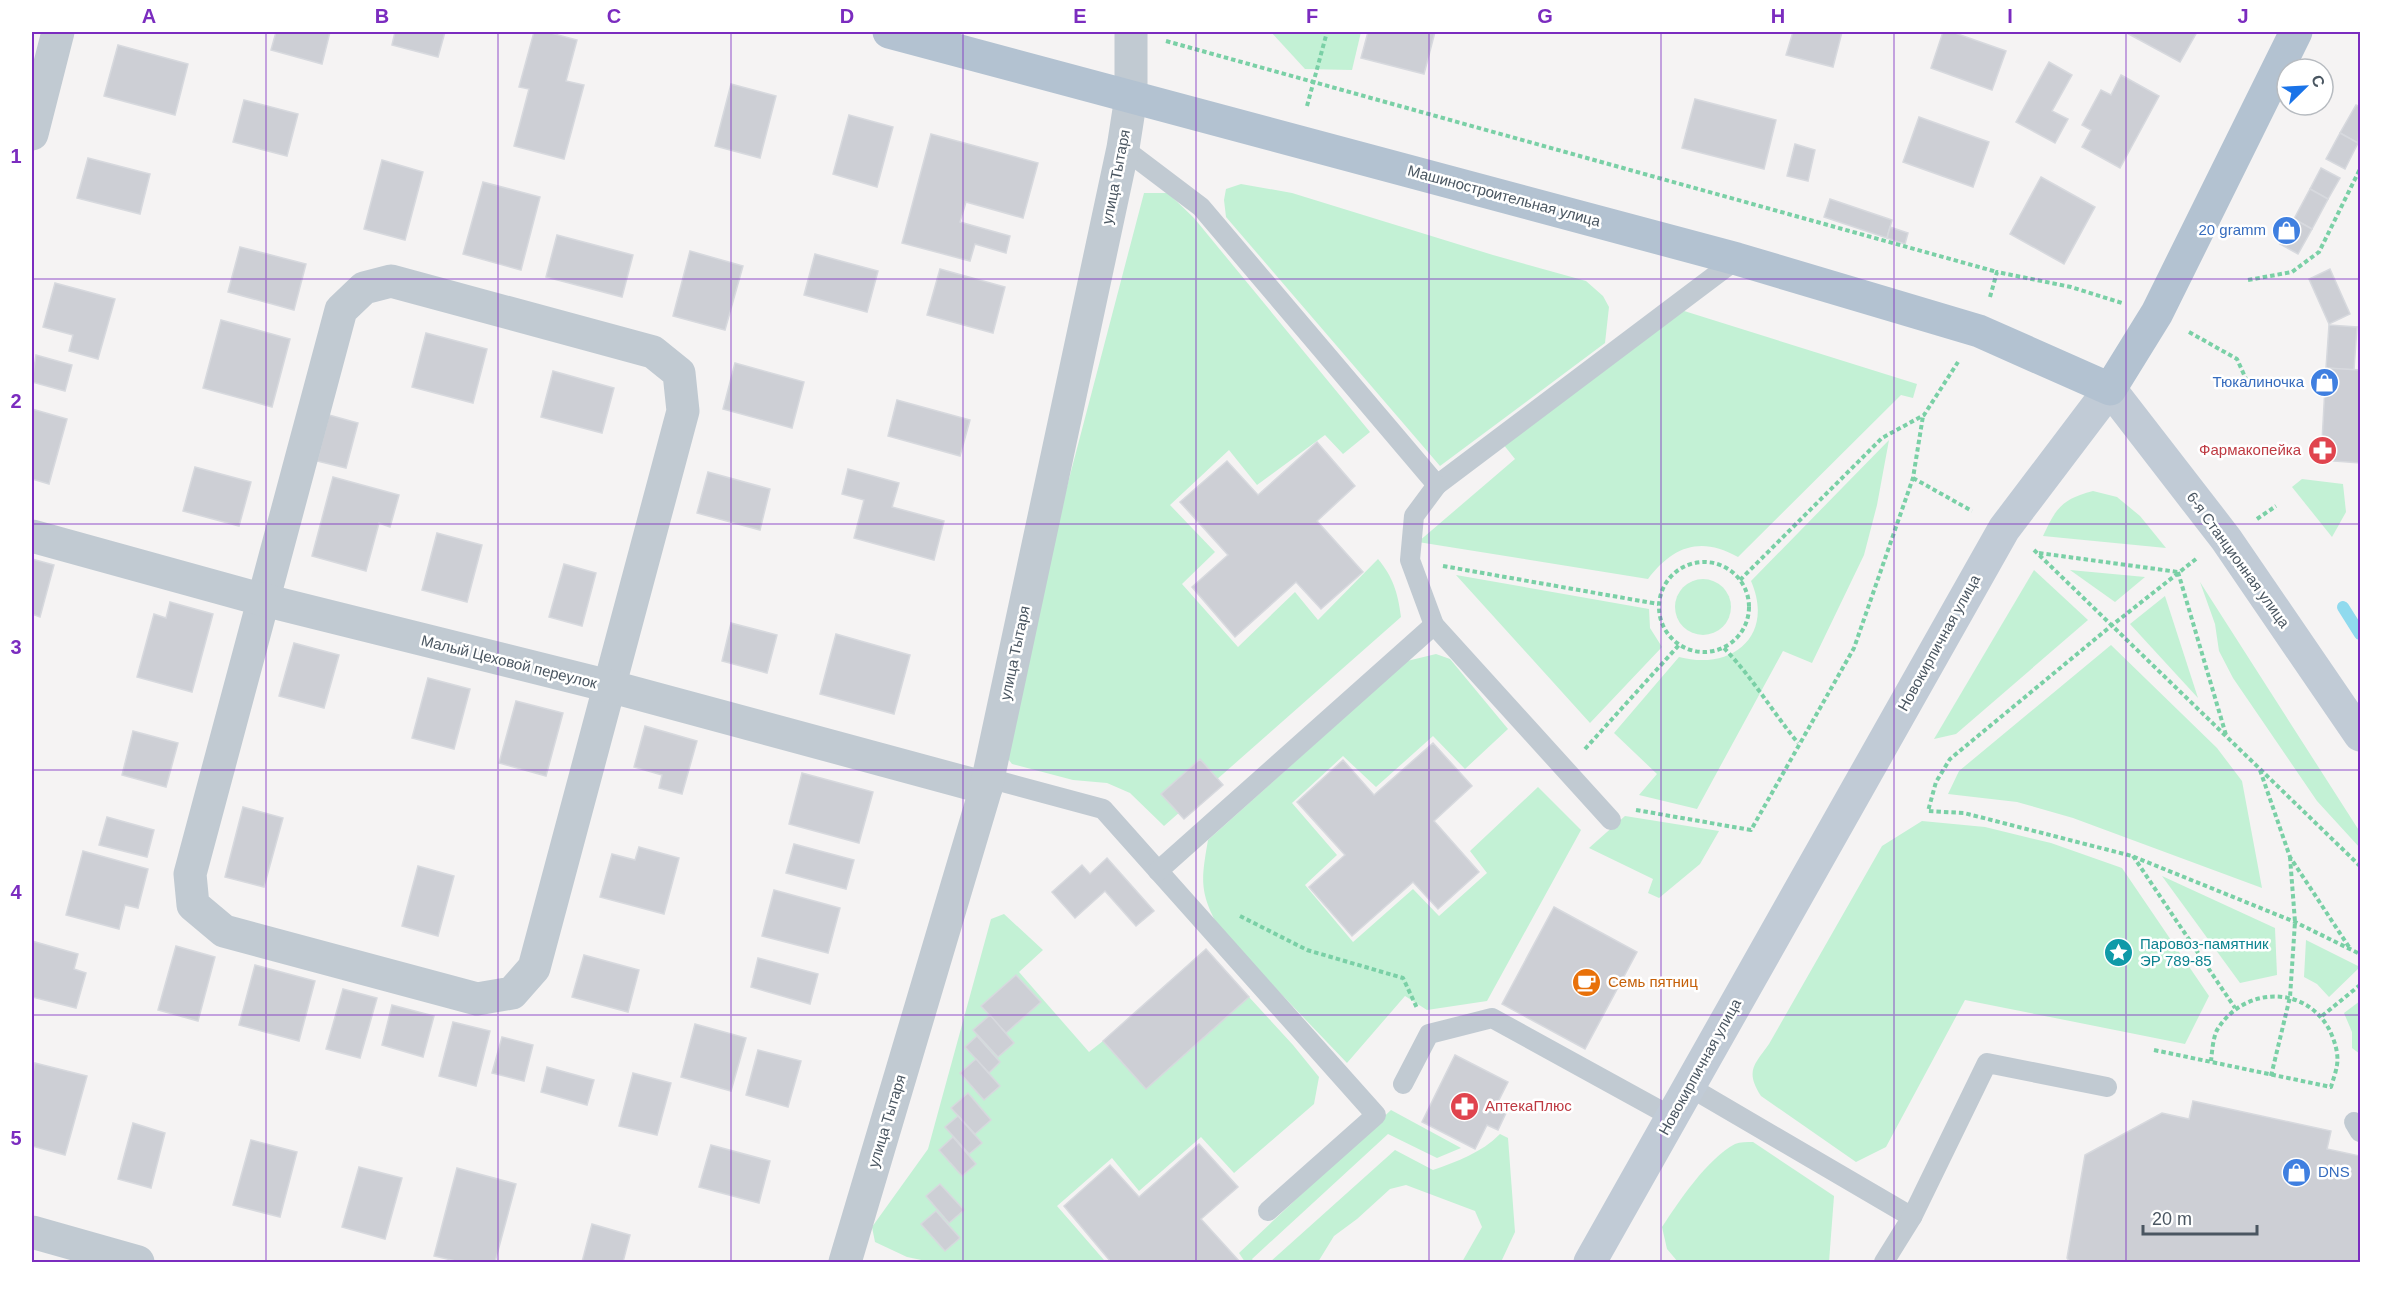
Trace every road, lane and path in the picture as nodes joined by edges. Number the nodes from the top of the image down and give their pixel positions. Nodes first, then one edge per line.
1 (58, 32) edge
2 (889, 32) edge
3 (1327, 32) edge
4 (2296, 32) edge
5 (1144, 35) edge
6 (1313, 83) junction
7 (1131, 97) junction
8 (32, 134) edge
9 (1298, 141) junction
10 (1123, 148) junction
11 (2361, 169) edge
12 (1737, 259) junction
13 (1997, 272) junction
14 (2248, 280) dead end
15 (2071, 287) dead end
16 (1979, 331) junction
17 (2110, 389) junction
18 (1924, 415) junction
19 (1912, 478) junction
20 (1437, 485) junction
21 (2004, 529) junction
22 (32, 536) edge
23 (2038, 553) junction
24 (1410, 560) junction
25 (2178, 572) junction
26 (1740, 580) junction
27 (264, 600) junction
28 (1658, 604) junction
29 (1434, 625) junction
30 (2111, 626) junction
31 (1679, 645) junction
32 (1724, 648) junction
33 (609, 686) junction
34 (2361, 735) edge
35 (2226, 736) junction
36 (1798, 743) junction
37 (2260, 770) junction
38 (1565, 771) junction
39 (987, 783) junction
40 (1605, 814) joint
41 (2132, 856) junction
42 (2290, 857) junction
43 (2361, 866) edge
44 (1158, 871) junction
45 (2295, 922) junction
46 (1208, 927) junction
47 (2350, 949) junction
48 (2361, 954) edge
49 (2361, 985) edge
50 (2290, 997) junction
51 (2235, 1008) junction
52 (2322, 1017) junction
53 (1429, 1034) junction
54 (2154, 1050) dead end
55 (2211, 1061) junction
56 (2271, 1076) junction
57 (1403, 1084) dead end
58 (1688, 1086) junction
59 (2107, 1087) dead end
60 (1671, 1118) junction
61 (1268, 1211) dead end
62 (1912, 1217) junction
63 (32, 1232) edge
64 (852, 1260) edge
65 (1595, 1261) edge
66 (138, 1263) edge
67 (1884, 1263) edge

1 - 8 street
2 - 7 main road, Машиностроительная улица
3 - 6 path
4 - 17 main road, Новокирпичная улица
5 - 6 path
5 - 7 street, улица Тытаря
6 - 9 path
6 - 13 path
7 - 9 main road, Машиностроительная улица
7 - 10 street, улица Тытаря
9 - 12 main road, Машиностроительная улица
10 - 20 lane
10 - 39 street, улица Тытаря
11 - 14 path
12 - 16 main road, Машиностроительная улица
12 - 20 lane
13 - 15 path
13 - 16 path
16 - 17 main road, Машиностроительная улица
16 - 18 path
17 - 21 main road, Новокирпичная улица
17 - 34 main road, 6-я Станционная улица
18 - 19 path
18 - 26 path
19 - 21 path
19 - 36 path
20 - 24 lane
21 - 23 path
21 - 58 main road, Новокирпичная улица
22 - 27 street, Малый Цеховой переулок
23 - 25 path
23 - 30 path
24 - 28 path
24 - 29 lane
25 - 30 path
25 - 35 path
26 - 28 path
26 - 32 path
27 - 33 street, Малый Цеховой переулок
27 - 33 street
27 - 33 street
28 - 31 path
29 - 38 lane
29 - 44 lane
30 - 35 path
30 - 41 path
31 - 32 path
31 - 38 path
32 - 36 path
33 - 39 street, Малый Цеховой переулок
35 - 37 path
36 - 40 path
37 - 42 path
37 - 43 path
38 - 40 lane
39 - 44 lane
39 - 64 street, улица Тытаря
41 - 45 path
41 - 51 path
42 - 45 path
42 - 47 path
44 - 46 lane
45 - 47 path
45 - 50 path
46 - 53 path
46 - 61 lane
47 - 48 path
49 - 52 path
50 - 51 path
50 - 52 path
50 - 56 path
51 - 55 path
52 - 56 path
53 - 57 lane
53 - 60 lane
54 - 55 path
55 - 56 path
58 - 60 main road, Новокирпичная улица
58 - 62 lane
59 - 62 lane
60 - 65 main road, Новокирпичная улица
62 - 67 lane
63 - 66 street

